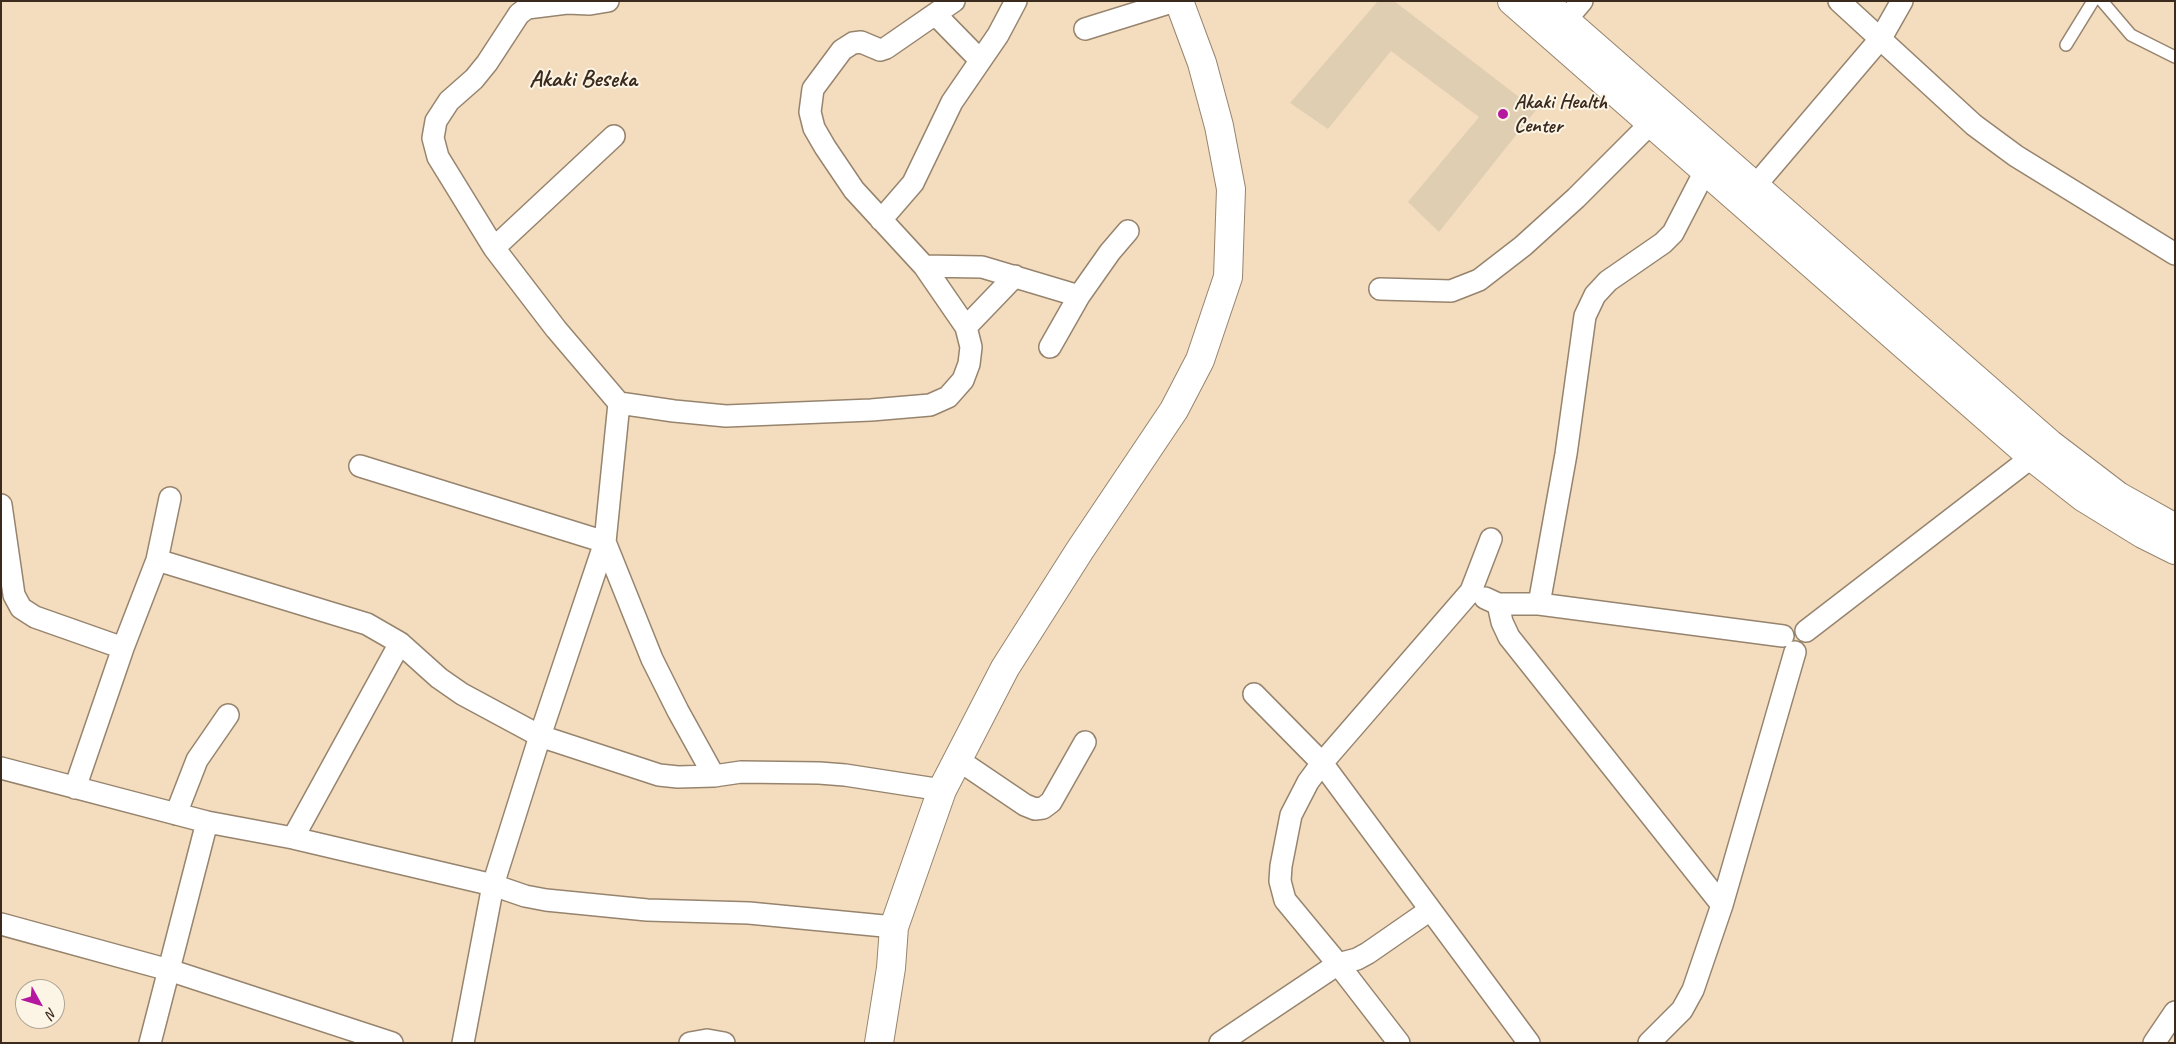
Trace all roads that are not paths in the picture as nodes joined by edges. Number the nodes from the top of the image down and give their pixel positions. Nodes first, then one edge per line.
1 (608, 1) edge
2 (954, 1) edge
3 (1016, 1) edge
4 (1175, 1) edge
5 (1179, 1) edge
6 (1512, 1) edge
7 (1543, 1) edge
8 (1839, 1) edge
9 (1902, 1) edge
10 (2093, 1) edge
11 (2102, 1) edge
12 (1573, 11) edge
13 (936, 15) junction
14 (1084, 28) dead end
15 (1881, 38) junction
16 (2066, 45) dead end
17 (2175, 57) edge
18 (980, 60) junction
19 (1651, 123) junction
20 (614, 136) dead end
21 (1705, 171) junction
22 (1754, 186) junction
23 (881, 220) junction
24 (1128, 231) dead end
25 (494, 248) junction
26 (2175, 254) edge
27 (924, 266) junction
28 (1015, 276) junction
29 (1380, 290) dead end
30 (1079, 296) junction
31 (966, 327) junction
32 (1050, 347) dead end
33 (619, 403) junction
34 (2032, 457) junction
35 (360, 466) dead end
36 (170, 498) dead end
37 (1, 505) edge
38 (2175, 528) edge
39 (1491, 539) dead end
40 (605, 542) junction
41 (2175, 550) edge
42 (157, 560) junction
43 (1471, 591) junction
44 (1498, 604) junction
45 (1539, 604) junction
46 (400, 644) junction
47 (1789, 644) junction
48 (124, 648) junction
49 (1254, 694) dead end
50 (228, 715) dead end
51 (540, 736) junction
52 (1085, 742) dead end
53 (957, 759) junction
54 (1322, 763) junction
55 (1, 768) edge
56 (714, 776) junction
57 (75, 788) junction
58 (942, 790) junction
59 (176, 814) junction
60 (207, 822) junction
61 (293, 838) junction
62 (493, 885) junction
63 (1722, 905) junction
64 (1430, 910) junction
65 (1, 924) edge
66 (894, 927) junction
67 (1338, 964) junction
68 (168, 970) junction
69 (2175, 1012) edge
70 (150, 1043) edge
71 (392, 1043) edge
72 (463, 1043) edge
73 (690, 1043) edge
74 (724, 1043) edge
75 (879, 1043) edge
76 (1220, 1043) edge
77 (1399, 1043) edge
78 (1529, 1043) edge
79 (1649, 1043) edge
80 (2154, 1043) edge

1 - 25 street
2 - 13 street
3 - 18 street
4 - 14 street
5 - 53 main road
6 - 19 main road
7 - 12 main road
8 - 15 street
9 - 15 street
10 - 16 lane
11 - 17 lane
12 - 22 main road
13 - 18 street
13 - 23 street
15 - 22 street
15 - 26 street
18 - 23 street
19 - 21 main road
19 - 29 street
20 - 25 street
21 - 34 main road
21 - 45 street
22 - 38 main road
23 - 27 street
24 - 30 street
25 - 33 street
27 - 28 street
27 - 31 street
28 - 30 street
28 - 31 street
30 - 32 street
31 - 33 street
33 - 40 street
34 - 41 main road
34 - 47 street
35 - 40 street
36 - 42 street
37 - 48 street
39 - 43 street
40 - 51 street
40 - 56 street
42 - 46 street
42 - 48 street
43 - 44 street
43 - 54 street
44 - 45 street
44 - 63 street
45 - 47 street
46 - 51 street
46 - 61 street
47 - 63 street
48 - 57 street
49 - 54 street
50 - 59 street
51 - 56 street
51 - 62 street
52 - 53 street
53 - 58 main road
54 - 64 street
54 - 67 street
55 - 57 street
56 - 58 street
57 - 59 street
58 - 66 main road
59 - 60 street
60 - 61 street
60 - 68 street
61 - 62 street
62 - 66 street
62 - 72 street
63 - 79 street
64 - 67 street
64 - 78 street
65 - 68 street
66 - 75 main road
67 - 76 street
67 - 77 street
68 - 70 street
68 - 71 street
69 - 80 street
73 - 74 street

